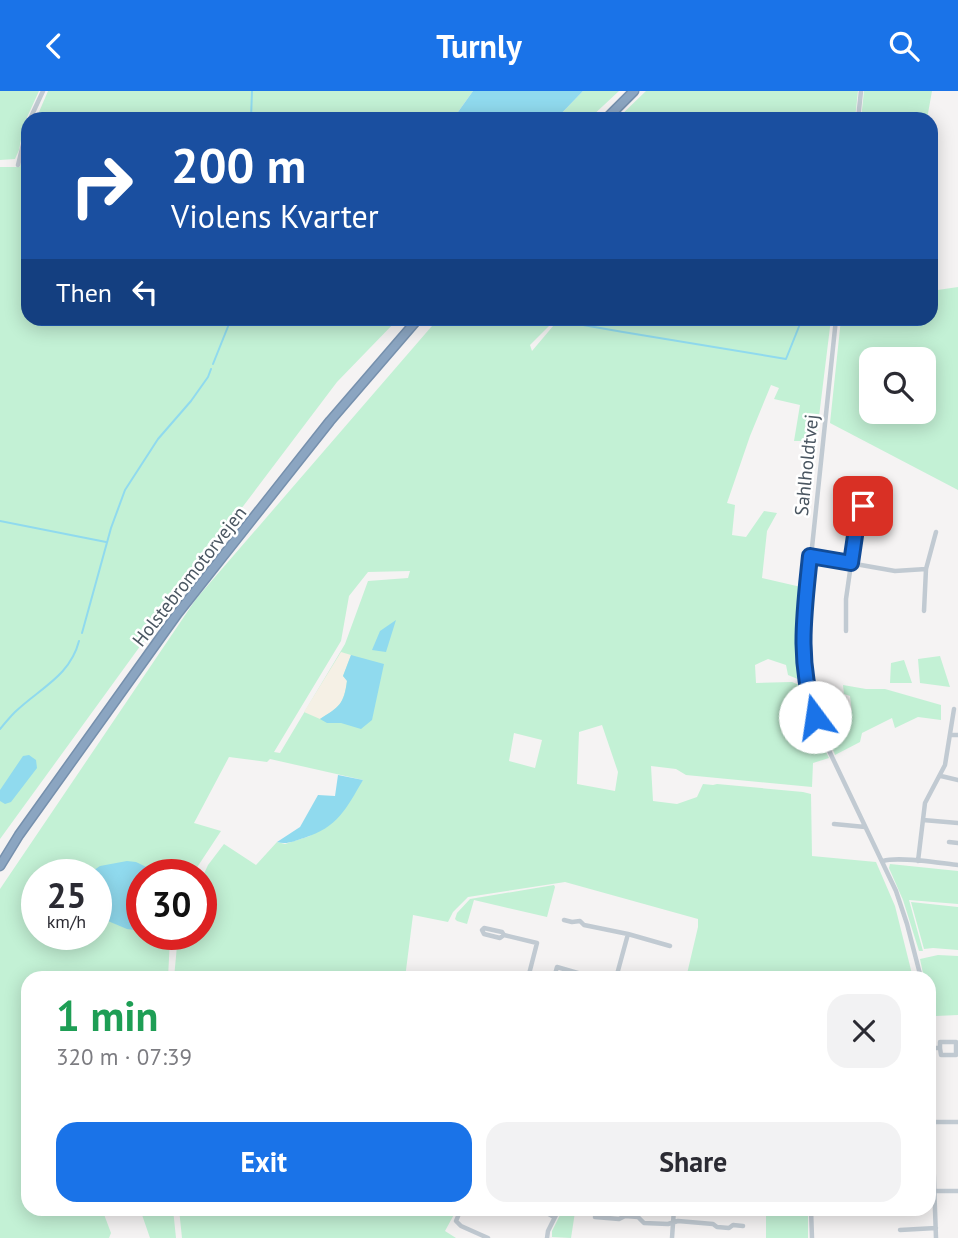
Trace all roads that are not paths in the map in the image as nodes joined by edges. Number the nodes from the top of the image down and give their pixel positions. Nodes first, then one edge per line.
1 (43, 91) edge
2 (634, 91) edge
3 (862, 91) edge
4 (33, 112) edge
5 (613, 112) edge
6 (859, 112) edge
7 (21, 147) edge
8 (18, 165) dead end
9 (412, 326) edge
10 (835, 326) edge
11 (869, 489) dead end
12 (936, 531) dead end
13 (810, 556) junction
14 (851, 563) junction
15 (926, 569) junction
16 (924, 611) dead end
17 (846, 631) dead end
18 (954, 709) dead end
19 (950, 735) junction
20 (958, 735) edge
21 (941, 776) junction
22 (958, 780) edge
23 (923, 820) junction
24 (958, 823) edge
25 (834, 824) dead end
26 (866, 827) junction
27 (949, 842) dead end
28 (958, 843) edge
29 (883, 861) junction
30 (918, 861) junction
31 (958, 865) edge
32 (0, 866) edge
33 (564, 921) dead end
34 (628, 934) junction
35 (504, 935) dead end
36 (670, 946) dead end
37 (530, 971) edge
38 (556, 971) edge
39 (571, 971) edge
40 (618, 971) edge
41 (919, 971) edge
42 (936, 1048) edge
43 (940, 1048) junction
44 (936, 1122) edge
45 (958, 1122) edge
46 (936, 1191) edge
47 (958, 1191) edge
48 (458, 1216) edge
49 (674, 1216) edge
50 (811, 1216) edge
51 (935, 1216) edge
52 (554, 1217) edge
53 (595, 1217) dead end
54 (673, 1223) junction
55 (743, 1226) dead end
56 (936, 1228) junction
57 (900, 1230) dead end
58 (488, 1238) edge
59 (547, 1238) edge
60 (672, 1238) edge
61 (812, 1238) edge
62 (936, 1238) edge

1 - 4 street
2 - 5 highway
3 - 6 street
7 - 8 street
9 - 32 highway, Holstebromotorvejen
10 - 13 street, Sahlholdtvej
11 - 14 street
12 - 15 street
13 - 14 street
13 - 26 street, Sahlholdtvej
14 - 15 street
14 - 17 street
15 - 16 street
18 - 19 street
19 - 20 street
19 - 21 street
21 - 22 street
21 - 23 street
23 - 24 street
23 - 30 street
25 - 26 street
26 - 29 street, Sahlholdtvej
27 - 28 street
29 - 30 street
29 - 41 street, Sahlholdtvej
30 - 31 street
33 - 34 street
34 - 36 street
34 - 40 street
35 - 37 street
38 - 39 street
42 - 43 street
43 - 43 street
44 - 45 street
46 - 47 street
48 - 58 street
49 - 54 street
50 - 61 street
51 - 56 street
52 - 59 street
53 - 54 street
54 - 55 street
54 - 60 street
56 - 57 street
56 - 62 street

